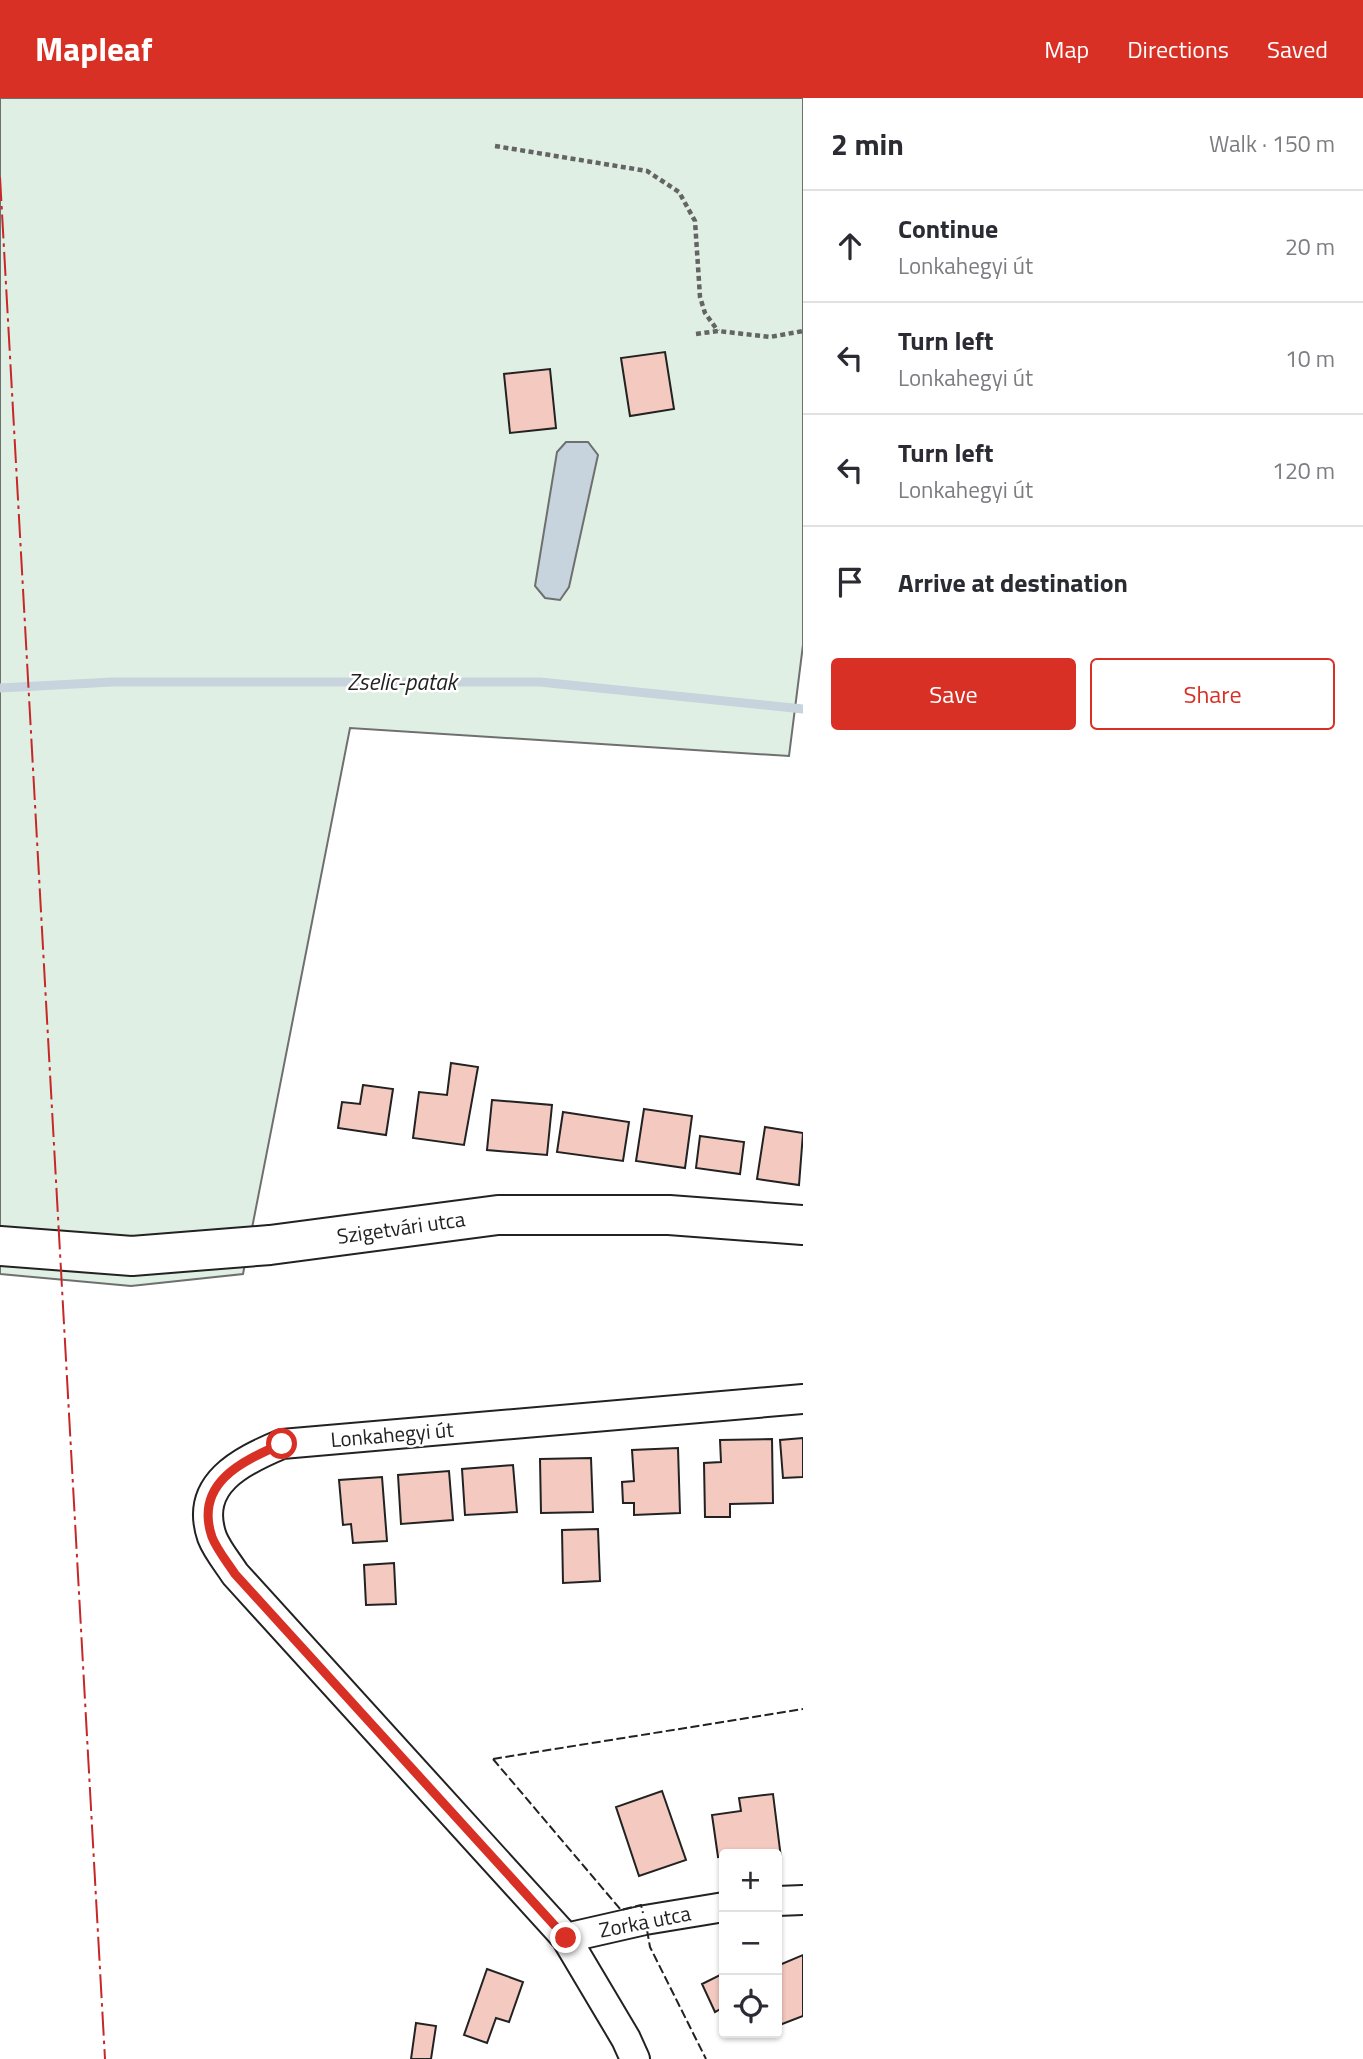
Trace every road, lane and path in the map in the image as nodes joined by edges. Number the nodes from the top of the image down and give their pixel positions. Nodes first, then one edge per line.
1 (495, 146) dead end
2 (718, 331) junction
3 (803, 331) edge
4 (696, 334) dead end
5 (803, 1225) edge
6 (0, 1246) edge
7 (803, 1399) edge
8 (803, 1900) edge
9 (782, 1901) edge
10 (719, 1909) edge
11 (566, 1938) junction
12 (635, 2059) edge

1 - 2 path
2 - 3 path
2 - 4 path
5 - 6 street, Szigetvári utca
7 - 11 street, Lonkahegyi út
8 - 9 street
10 - 11 street, Zorka utca
11 - 12 street, Lonkahegyi út

